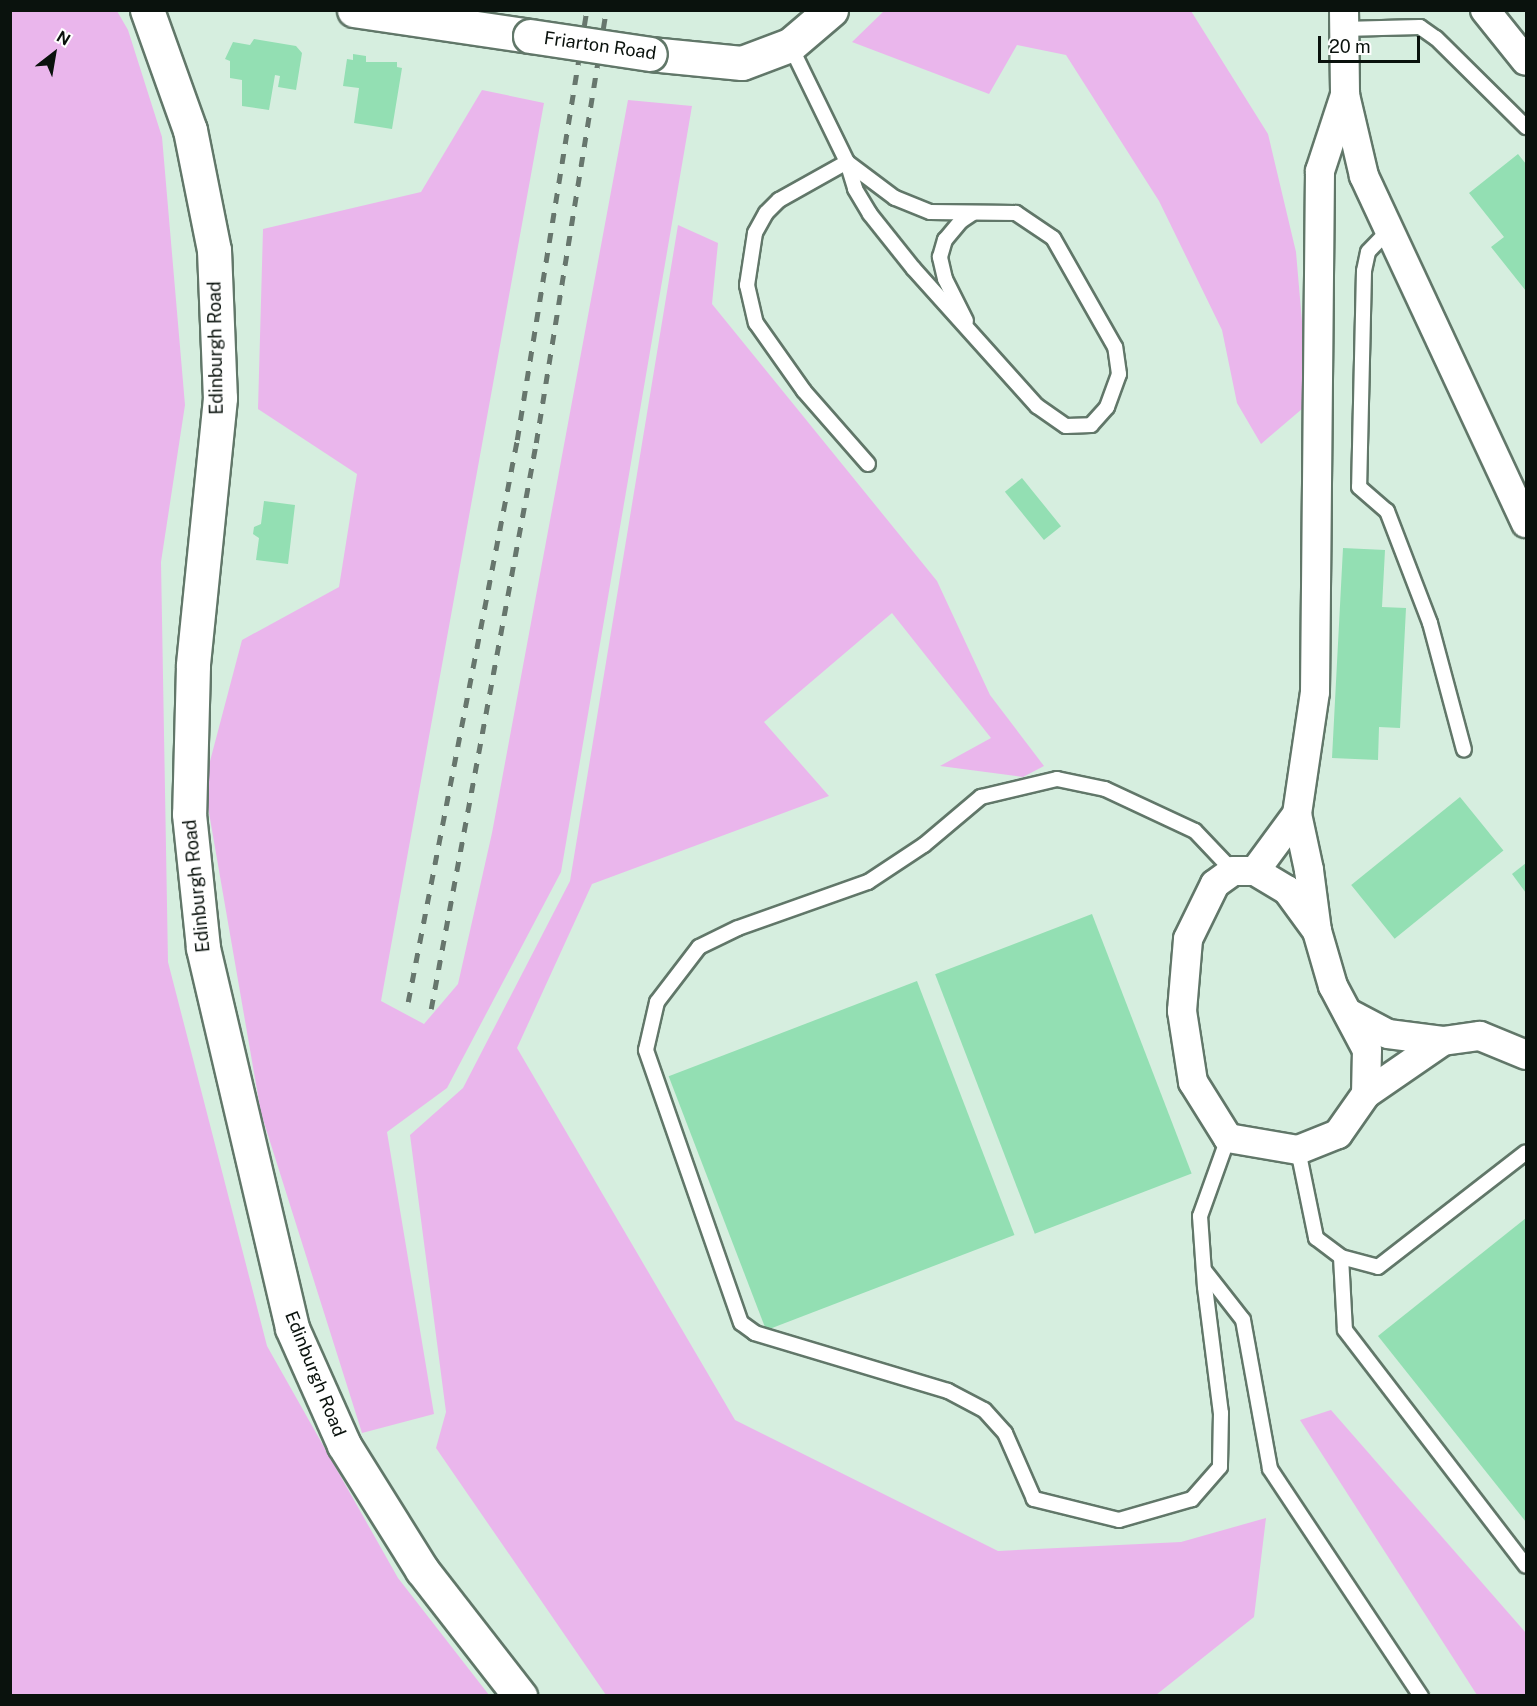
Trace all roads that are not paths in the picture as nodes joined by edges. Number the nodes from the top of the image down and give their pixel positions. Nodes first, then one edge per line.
1 (147, 10) edge
2 (354, 10) edge
3 (831, 10) edge
4 (1485, 10) edge
5 (1344, 20) edge
6 (790, 45) junction
7 (1527, 61) edge
8 (1345, 95) junction
9 (1527, 127) edge
10 (847, 162) junction
11 (973, 213) junction
12 (1389, 230) junction
13 (969, 328) junction
14 (868, 464) dead end
15 (1527, 524) edge
16 (1464, 750) dead end
17 (1297, 814) junction
18 (1244, 871) junction
19 (1317, 931) junction
20 (1348, 1013) junction
21 (1443, 1041) junction
22 (1527, 1055) edge
23 (1366, 1094) junction
24 (1228, 1138) junction
25 (1298, 1150) junction
26 (1527, 1152) edge
27 (1341, 1257) junction
28 (1204, 1270) junction
29 (1527, 1566) edge
30 (520, 1695) edge
31 (1421, 1695) edge

1 - 30 main road, Edinburgh Road
2 - 6 main road, Friarton Road, bridge
3 - 6 main road, Friarton Road
4 - 7 street
5 - 8 street
5 - 9 lane
6 - 10 lane
8 - 12 street
8 - 17 street
10 - 11 lane
10 - 13 lane
10 - 14 lane
11 - 13 lane
11 - 13 lane
12 - 15 street
12 - 16 lane
17 - 18 street
17 - 19 street
18 - 19 street
18 - 24 street
18 - 28 lane
19 - 20 street
20 - 21 street
20 - 23 street
21 - 22 street
21 - 23 street
23 - 25 street
24 - 25 street
24 - 28 lane
25 - 27 lane
26 - 27 lane
27 - 29 lane
28 - 31 lane

